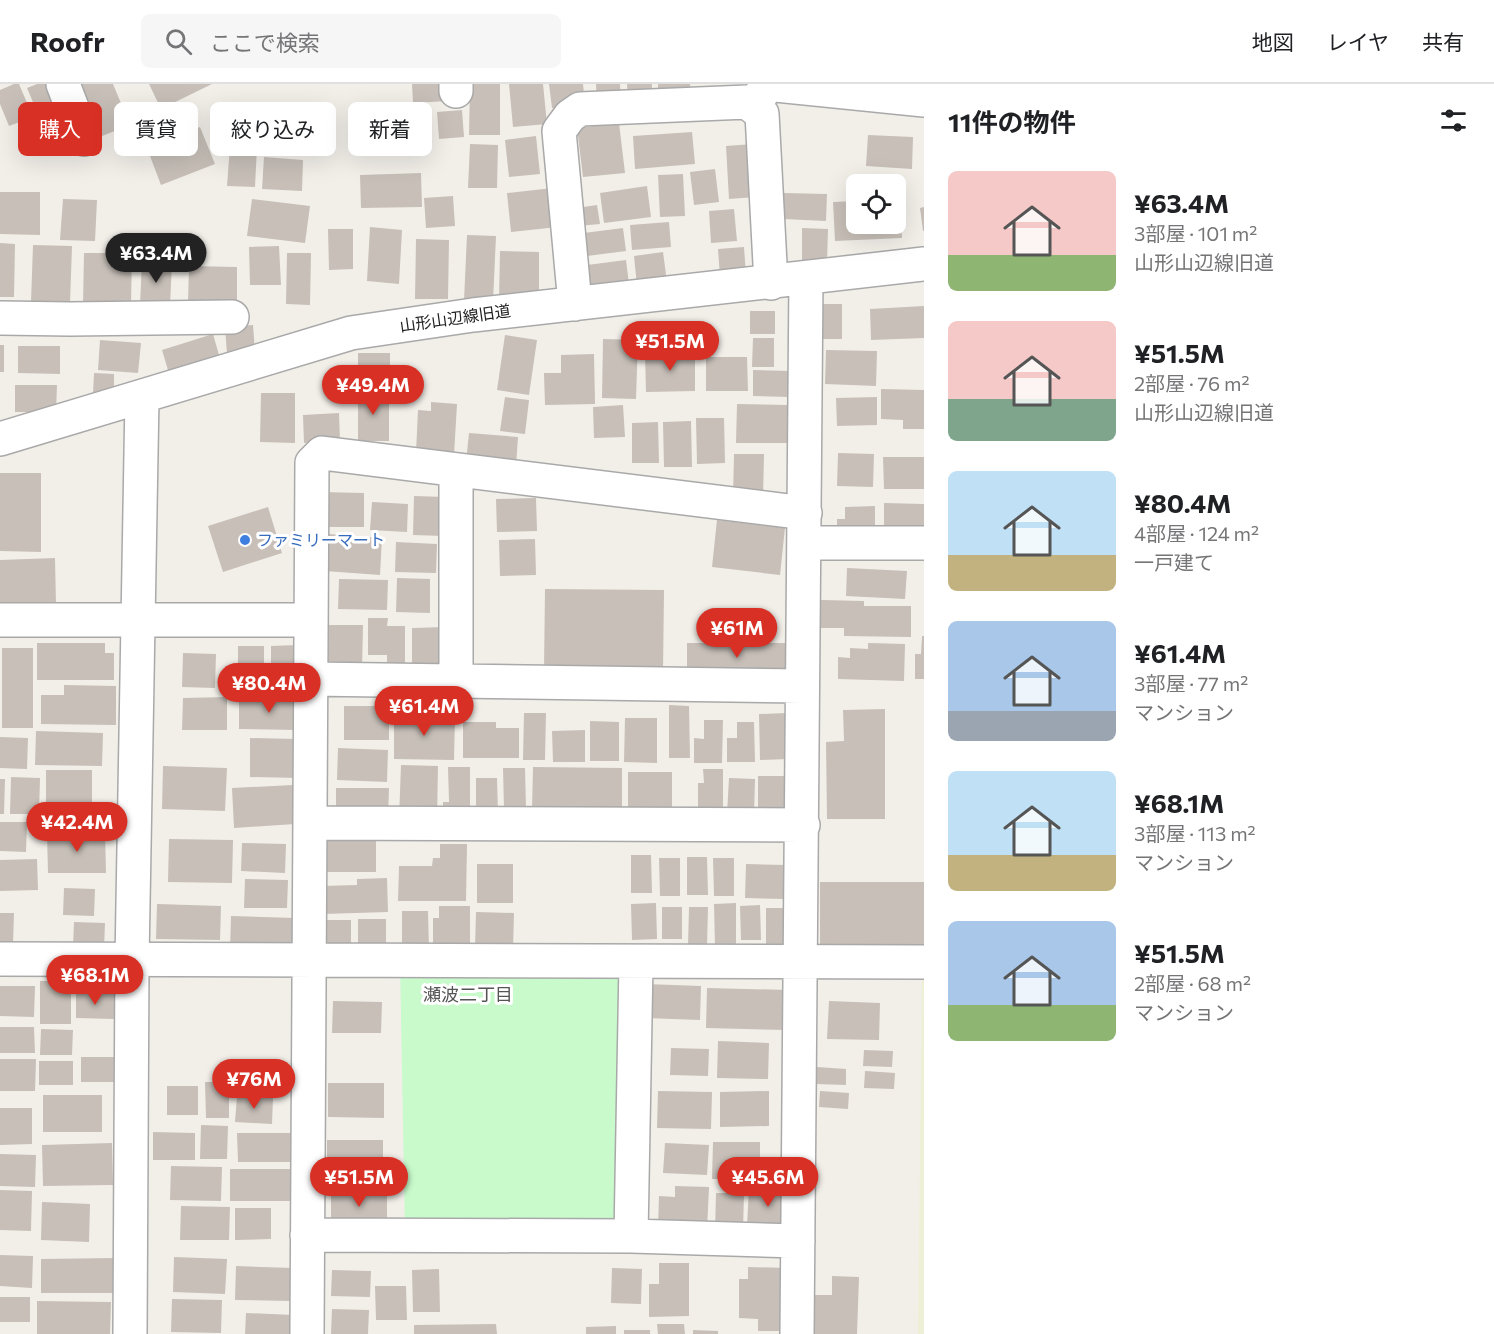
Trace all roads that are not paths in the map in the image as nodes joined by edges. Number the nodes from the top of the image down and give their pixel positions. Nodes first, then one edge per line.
1 (63, 84) edge
2 (701, 94) edge
3 (924, 100) edge
4 (70, 102) edge
5 (755, 108) junction
6 (924, 264) edge
7 (806, 278) junction
8 (771, 283) junction
9 (575, 304) junction
10 (232, 317) dead end
11 (0, 318) edge
12 (142, 397) junction
13 (0, 439) edge
14 (456, 470) junction
15 (805, 528) junction
16 (924, 543) edge
17 (0, 620) edge
18 (138, 620) junction
19 (311, 620) junction
20 (310, 679) junction
21 (456, 680) junction
22 (802, 686) junction
23 (310, 823) junction
24 (803, 825) junction
25 (0, 959) edge
26 (132, 960) junction
27 (308, 961) junction
28 (801, 961) junction
29 (924, 962) edge
30 (636, 963) junction
31 (307, 1235) junction
32 (632, 1236) junction
33 (798, 1241) junction
34 (130, 1334) edge
35 (307, 1334) edge
36 (798, 1334) edge

1 - 4 street
2 - 5 street
2 - 9 street
3 - 5 street
5 - 8 street
6 - 7 street, 山形山辺線旧道
7 - 8 street, 山形山辺線旧道
7 - 15 street
8 - 9 street, 山形山辺線旧道
9 - 12 street, 山形山辺線旧道
10 - 11 street
12 - 13 street, 山形山辺線旧道
12 - 18 street
14 - 15 street
14 - 19 street
14 - 21 street
15 - 16 street
15 - 22 street
17 - 18 street
18 - 19 street
18 - 26 street
19 - 20 street
20 - 21 street
20 - 23 street
21 - 22 street
22 - 24 street
23 - 24 street
23 - 27 street
24 - 28 street
25 - 26 street
26 - 27 street
26 - 34 street
27 - 30 street
27 - 31 street
28 - 29 street
28 - 30 street
28 - 33 street
30 - 32 street
31 - 32 street
31 - 35 street
32 - 33 street
33 - 36 street

